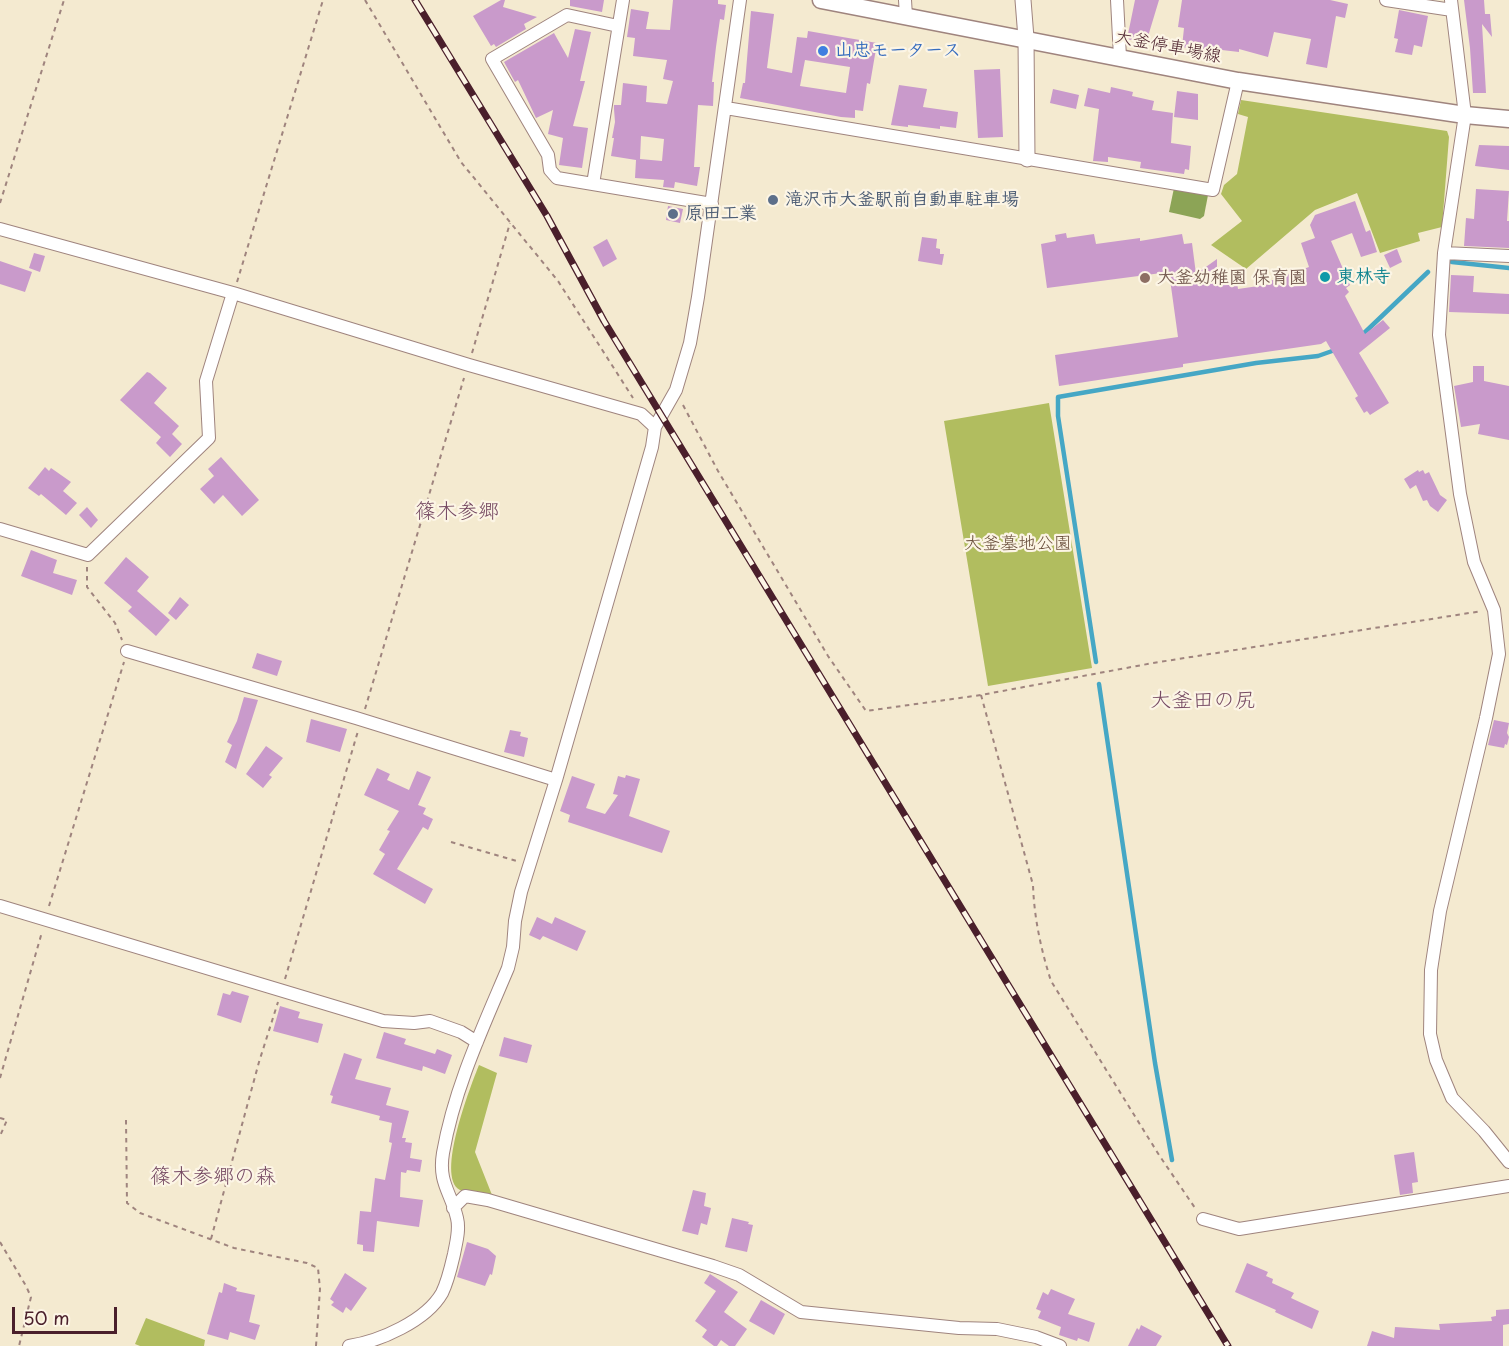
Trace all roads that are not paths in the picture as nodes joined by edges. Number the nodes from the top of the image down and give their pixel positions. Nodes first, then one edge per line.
1 (623, 0) edge
2 (740, 0) edge
3 (821, 0) edge
4 (1023, 0) edge
5 (1117, 0) edge
6 (1386, 0) edge
7 (1451, 5) edge
8 (905, 8) edge
9 (618, 26) junction
10 (1026, 39) junction
11 (1120, 57) junction
12 (1238, 81) junction
13 (726, 108) junction
14 (1465, 115) junction
15 (1509, 119) edge
16 (1027, 159) junction
17 (593, 184) junction
18 (712, 204) junction
19 (0, 229) edge
20 (1444, 253) junction
21 (1509, 256) edge
22 (233, 293) junction
23 (655, 427) junction
24 (0, 529) edge
25 (127, 651) road end
26 (1504, 656) edge
27 (556, 780) junction
28 (0, 906) edge
29 (477, 1042) junction
30 (1509, 1162) edge
31 (1509, 1186) edge
32 (453, 1208) junction
33 (1203, 1219) road end
34 (349, 1346) edge
35 (1060, 1346) edge

1 - 9 street
2 - 13 street
3 - 8 main road, 大釜停車場線
4 - 10 street
5 - 11 street
6 - 7 street
7 - 14 street
8 - 10 main road, 大釜停車場線
9 - 17 street
9 - 17 street
10 - 11 main road, 大釜停車場線
10 - 16 street
11 - 12 main road, 大釜停車場線
12 - 14 main road, 大釜停車場線
12 - 16 street
13 - 16 street
13 - 18 street
14 - 15 main road, 大釜停車場線
14 - 20 street
17 - 18 street
18 - 23 street
19 - 22 street
20 - 21 street
20 - 26 street
22 - 23 street
22 - 24 street
23 - 27 street
25 - 27 street
26 - 30 street
27 - 29 street
28 - 29 street
29 - 32 street
31 - 33 street
32 - 34 street
32 - 35 street

